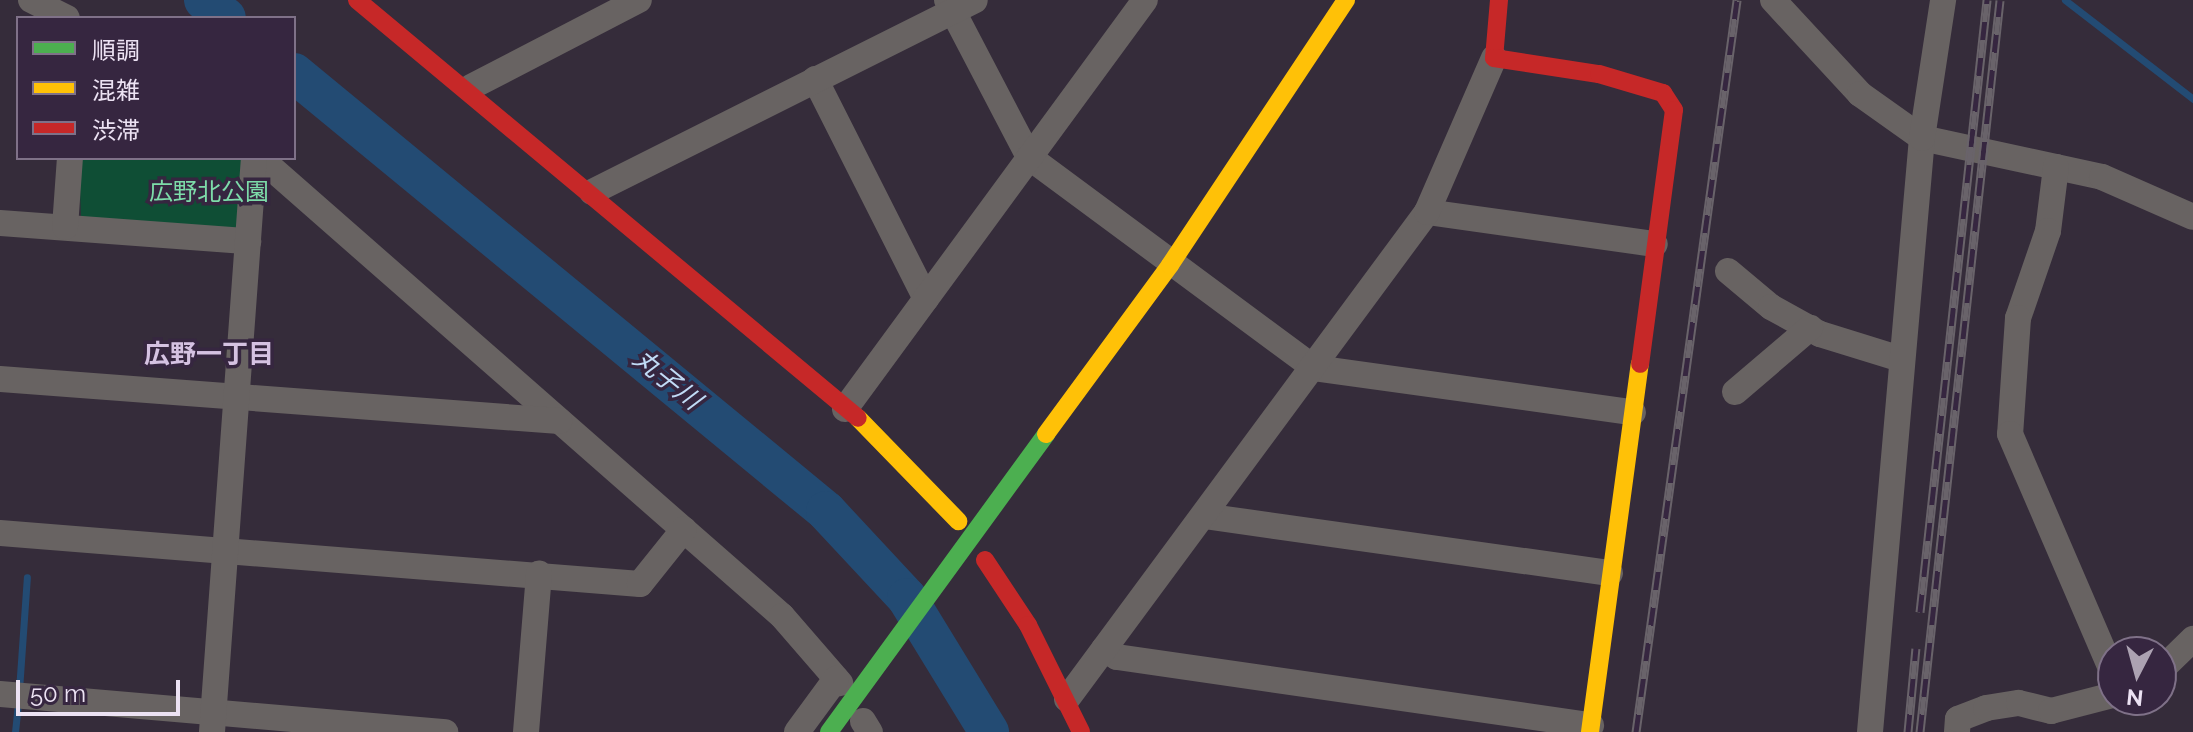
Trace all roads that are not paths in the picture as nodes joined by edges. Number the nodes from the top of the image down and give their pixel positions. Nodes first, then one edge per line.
1 (31, 0) edge
2 (357, 0) edge
3 (639, 0) edge
4 (1145, 0) edge
5 (1346, 0) edge
6 (1499, 0) edge
7 (1773, 0) edge
8 (1943, 0) edge
9 (958, 4) edge
10 (63, 16) edge
11 (1494, 58) junction
12 (815, 79) junction
13 (471, 87) junction
14 (1922, 138) junction
15 (1029, 157) junction
16 (70, 160) edge
17 (257, 160) edge
18 (259, 160) edge
19 (2056, 167) junction
20 (592, 192) junction
21 (1427, 212) junction
22 (2193, 217) edge
23 (0, 223) edge
24 (65, 227) junction
25 (248, 241) junction
26 (1655, 244) junction
27 (1170, 265) junction
28 (1728, 271) dead end
29 (926, 299) junction
30 (1810, 328) junction
31 (1901, 359) junction
32 (1314, 368) junction
33 (0, 379) edge
34 (1735, 392) dead end
35 (239, 397) junction
36 (845, 409) junction
37 (1633, 412) junction
38 (559, 421) junction
39 (1204, 516) junction
40 (958, 521) dead end
41 (684, 529) junction
42 (0, 533) edge
43 (226, 549) junction
44 (985, 560) dead end
45 (1610, 573) junction
46 (539, 574) junction
47 (2097, 636) edge
48 (2193, 639) edge
49 (1104, 649) junction
50 (2177, 654) edge
51 (0, 694) edge
52 (1067, 699) junction
53 (2097, 699) edge
54 (213, 721) edge
55 (1591, 729) edge
56 (445, 732) edge
57 (526, 732) edge
58 (797, 732) edge
59 (829, 732) edge
60 (1081, 732) edge
61 (1870, 732) edge
62 (1957, 732) edge

1 - 10 street
2 - 13 street
3 - 13 street
4 - 15 street
5 - 27 street
6 - 11 street
7 - 14 street
8 - 14 street
9 - 12 street
9 - 15 street
11 - 21 street
11 - 26 street
12 - 20 street
12 - 29 street
13 - 20 street
14 - 19 street
14 - 31 street
15 - 27 street
15 - 29 street
16 - 24 street
17 - 25 street
18 - 38 street
19 - 22 street
19 - 47 street
20 - 36 street
21 - 26 street
21 - 32 street
23 - 24 street
24 - 25 street
25 - 35 street
26 - 37 street
27 - 32 street
27 - 59 street
28 - 30 street
29 - 36 street
30 - 31 street
30 - 34 street
31 - 61 street
32 - 37 street
32 - 39 street
33 - 35 street
35 - 38 street
35 - 43 street
36 - 40 street
37 - 45 street
38 - 41 street
39 - 45 street
39 - 49 street
41 - 46 street
41 - 58 street
42 - 43 street
43 - 46 street
43 - 54 street
44 - 52 street
45 - 55 street
46 - 57 street
48 - 50 street
49 - 52 street
49 - 55 street
51 - 54 street
52 - 60 street
53 - 62 street
54 - 56 street

